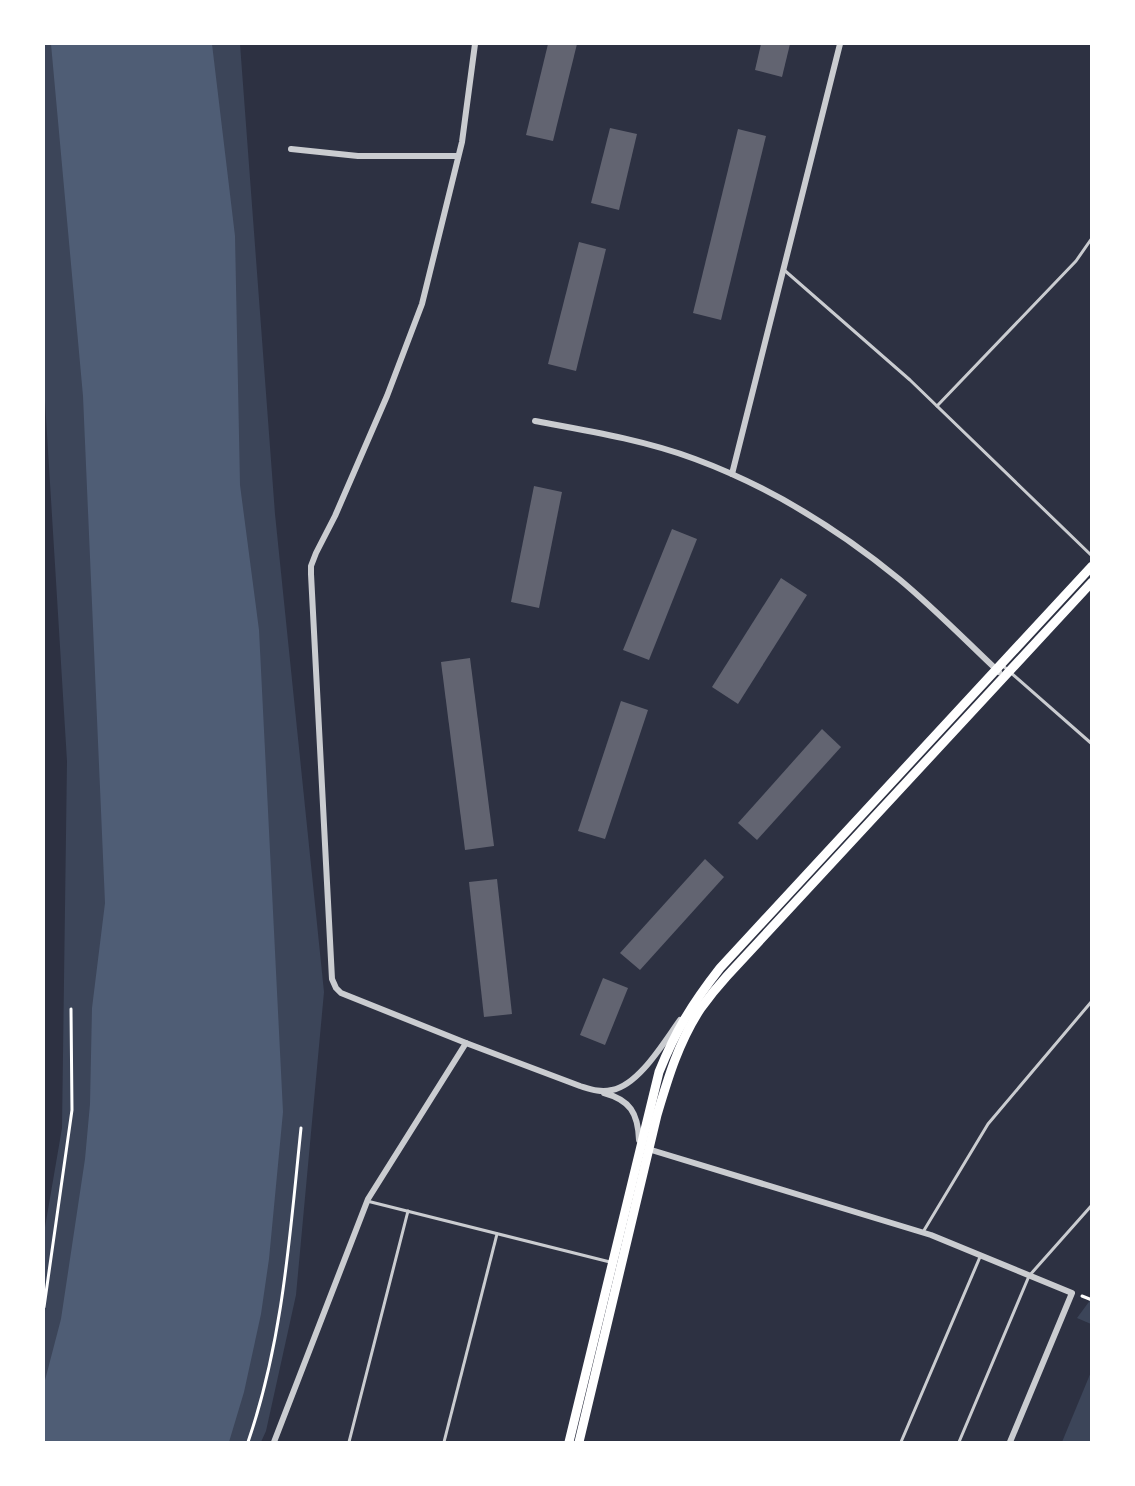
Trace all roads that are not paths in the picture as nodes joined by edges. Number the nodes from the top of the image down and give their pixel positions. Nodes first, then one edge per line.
1 (475, 44) edge
2 (840, 44) edge
3 (291, 149) dead end
4 (458, 156) junction
5 (1092, 238) edge
6 (782, 268) junction
7 (937, 406) junction
8 (536, 421) dead end
9 (732, 474) junction
10 (1092, 555) edge
11 (1092, 566) edge
12 (1092, 582) edge
13 (999, 667) junction
14 (1007, 674) junction
15 (1092, 744) edge
16 (1092, 1001) edge
17 (693, 1003) junction
18 (466, 1043) junction
19 (598, 1091) junction
20 (644, 1148) junction
21 (367, 1201) junction
22 (1092, 1205) edge
23 (408, 1211) junction
24 (923, 1232) junction
25 (497, 1234) junction
26 (981, 1255) junction
27 (612, 1263) junction
28 (1029, 1276) junction
29 (276, 1442) edge
30 (349, 1443) edge
31 (444, 1443) edge
32 (569, 1443) edge
33 (579, 1443) edge
34 (901, 1443) edge
35 (959, 1443) edge
36 (1010, 1443) edge

1 - 4 street
2 - 6 street
3 - 4 street
4 - 18 street
5 - 7 lane
6 - 7 lane
6 - 9 street
7 - 10 lane
8 - 9 street
9 - 13 street
11 - 13 main road
12 - 14 main road
13 - 14 street
13 - 17 main road
14 - 15 lane
14 - 20 main road
16 - 24 lane
17 - 19 street
17 - 20 main road
18 - 19 street
18 - 21 street
19 - 20 street
20 - 24 street
20 - 27 main road
20 - 33 main road
21 - 23 lane
21 - 29 street
22 - 28 lane
23 - 25 lane
23 - 30 lane
24 - 26 street
25 - 27 lane
25 - 31 lane
26 - 28 street
26 - 34 lane
27 - 32 main road
28 - 35 lane
28 - 36 street

